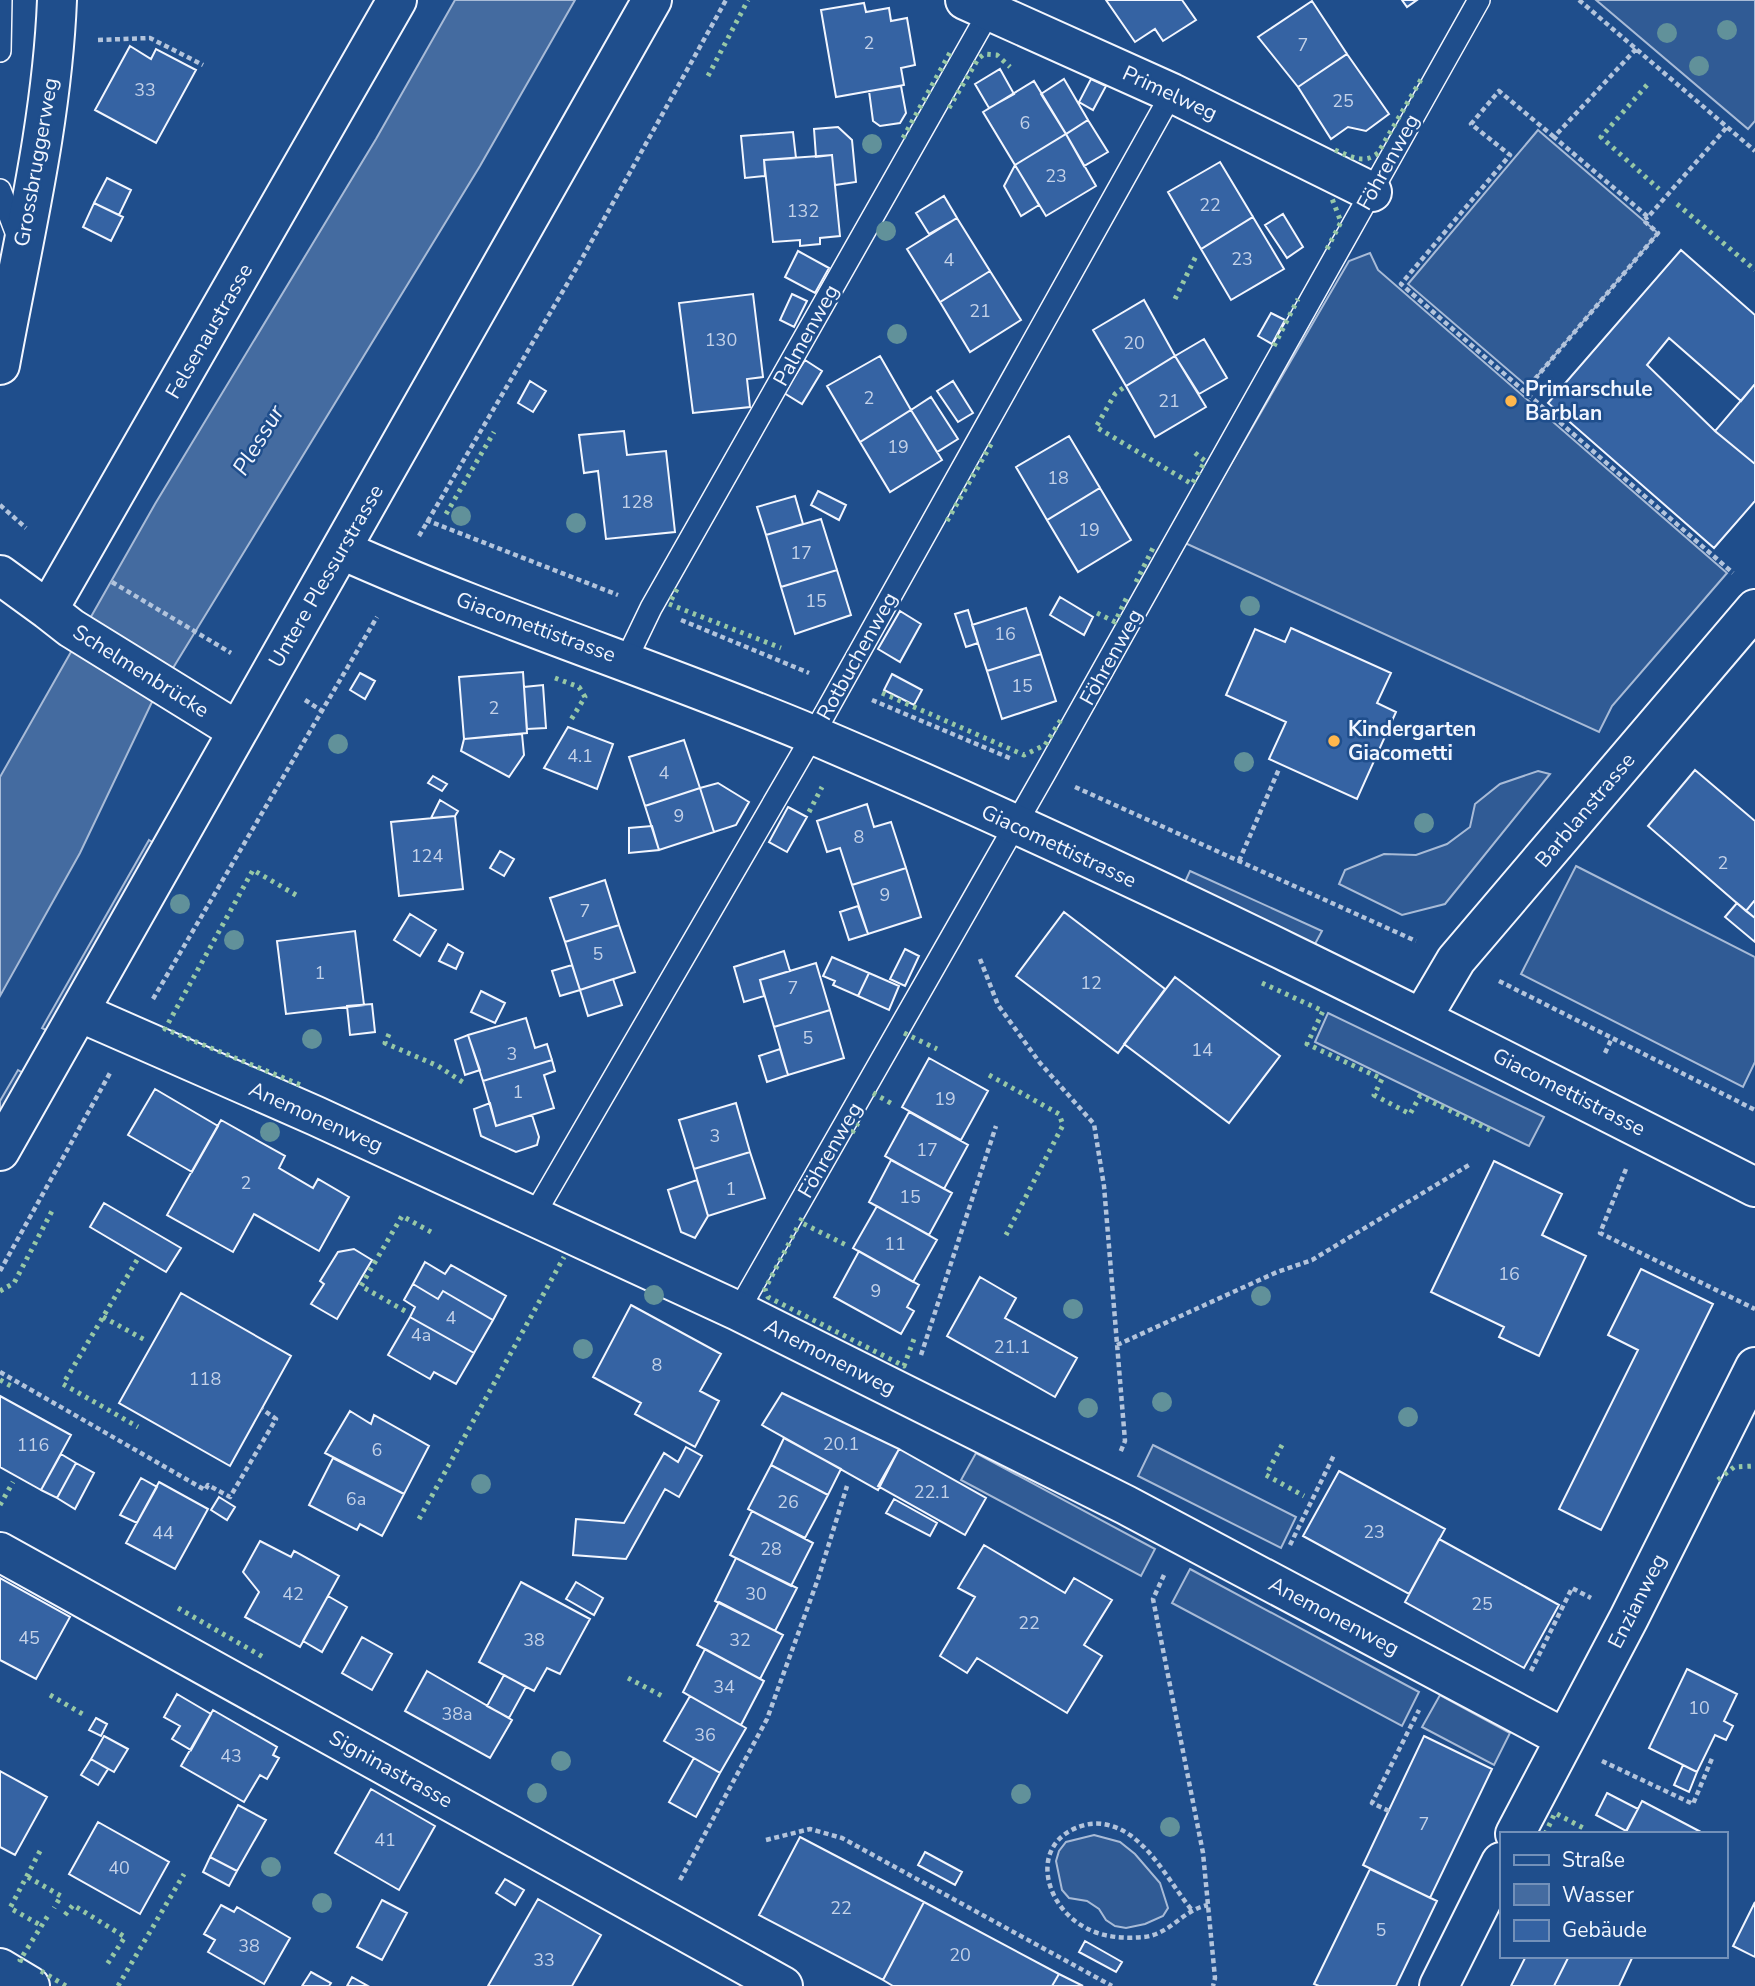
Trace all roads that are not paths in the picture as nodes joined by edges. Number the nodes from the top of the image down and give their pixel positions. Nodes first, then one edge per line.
1 (1, 0) edge
2 (57, 0) edge
3 (397, 0) edge
4 (652, 0) edge
5 (1479, 0) edge
6 (977, 6) edge
7 (0, 51) edge
8 (1172, 93) junction
9 (0, 190) edge
10 (1372, 192) junction
11 (22, 247) junction
12 (0, 365) edge
13 (342, 550) junction
14 (0, 575) edge
15 (1755, 609) edge
16 (60, 619) junction
17 (626, 660) junction
18 (236, 730) junction
19 (813, 735) junction
20 (1015, 825) junction
21 (79, 1012) junction
22 (1423, 1016) junction
23 (0, 1151) edge
24 (1755, 1187) edge
25 (534, 1215) junction
26 (738, 1311) junction
27 (1755, 1367) edge
28 (0, 1552) edge
29 (1563, 1740) junction
30 (1516, 1832) edge
31 (1500, 1864) edge
32 (0, 1969) edge
33 (30, 1986) edge
34 (783, 1986) edge
35 (1439, 1986) edge

1 - 7 lane
2 - 11 street, Grossbruggerweg
3 - 16 street, Felsenaustrasse
4 - 13 street, Untere Plessurstrasse
5 - 10 lane, Föhrenweg
6 - 8 street, Primelweg
6 - 17 lane, Palmenweg
8 - 10 street, Primelweg
8 - 19 lane, Rotbuchenweg
9 - 11 lane
10 - 20 lane, Föhrenweg
11 - 12 street, Grossbruggerweg
13 - 17 street, Giacomettistrasse
13 - 18 street, Untere Plessurstrasse
14 - 16 street
15 - 22 street, Barblanstrasse
16 - 18 street, Schelmenbrücke
17 - 19 street, Giacomettistrasse
18 - 21 street, Untere Plessurstrasse
19 - 20 street, Giacomettistrasse
19 - 25 lane, Rotbuchenweg
20 - 22 street, Giacomettistrasse
20 - 26 lane, Föhrenweg
21 - 23 street, Untere Plessurstrasse
21 - 25 street, Anemonenweg
22 - 24 street, Giacomettistrasse
25 - 26 street, Anemonenweg
26 - 29 street, Anemonenweg
27 - 29 street, Enzianweg
28 - 34 street, Signinastrasse
29 - 30 street, Enzianweg
31 - 35 street
32 - 33 street

